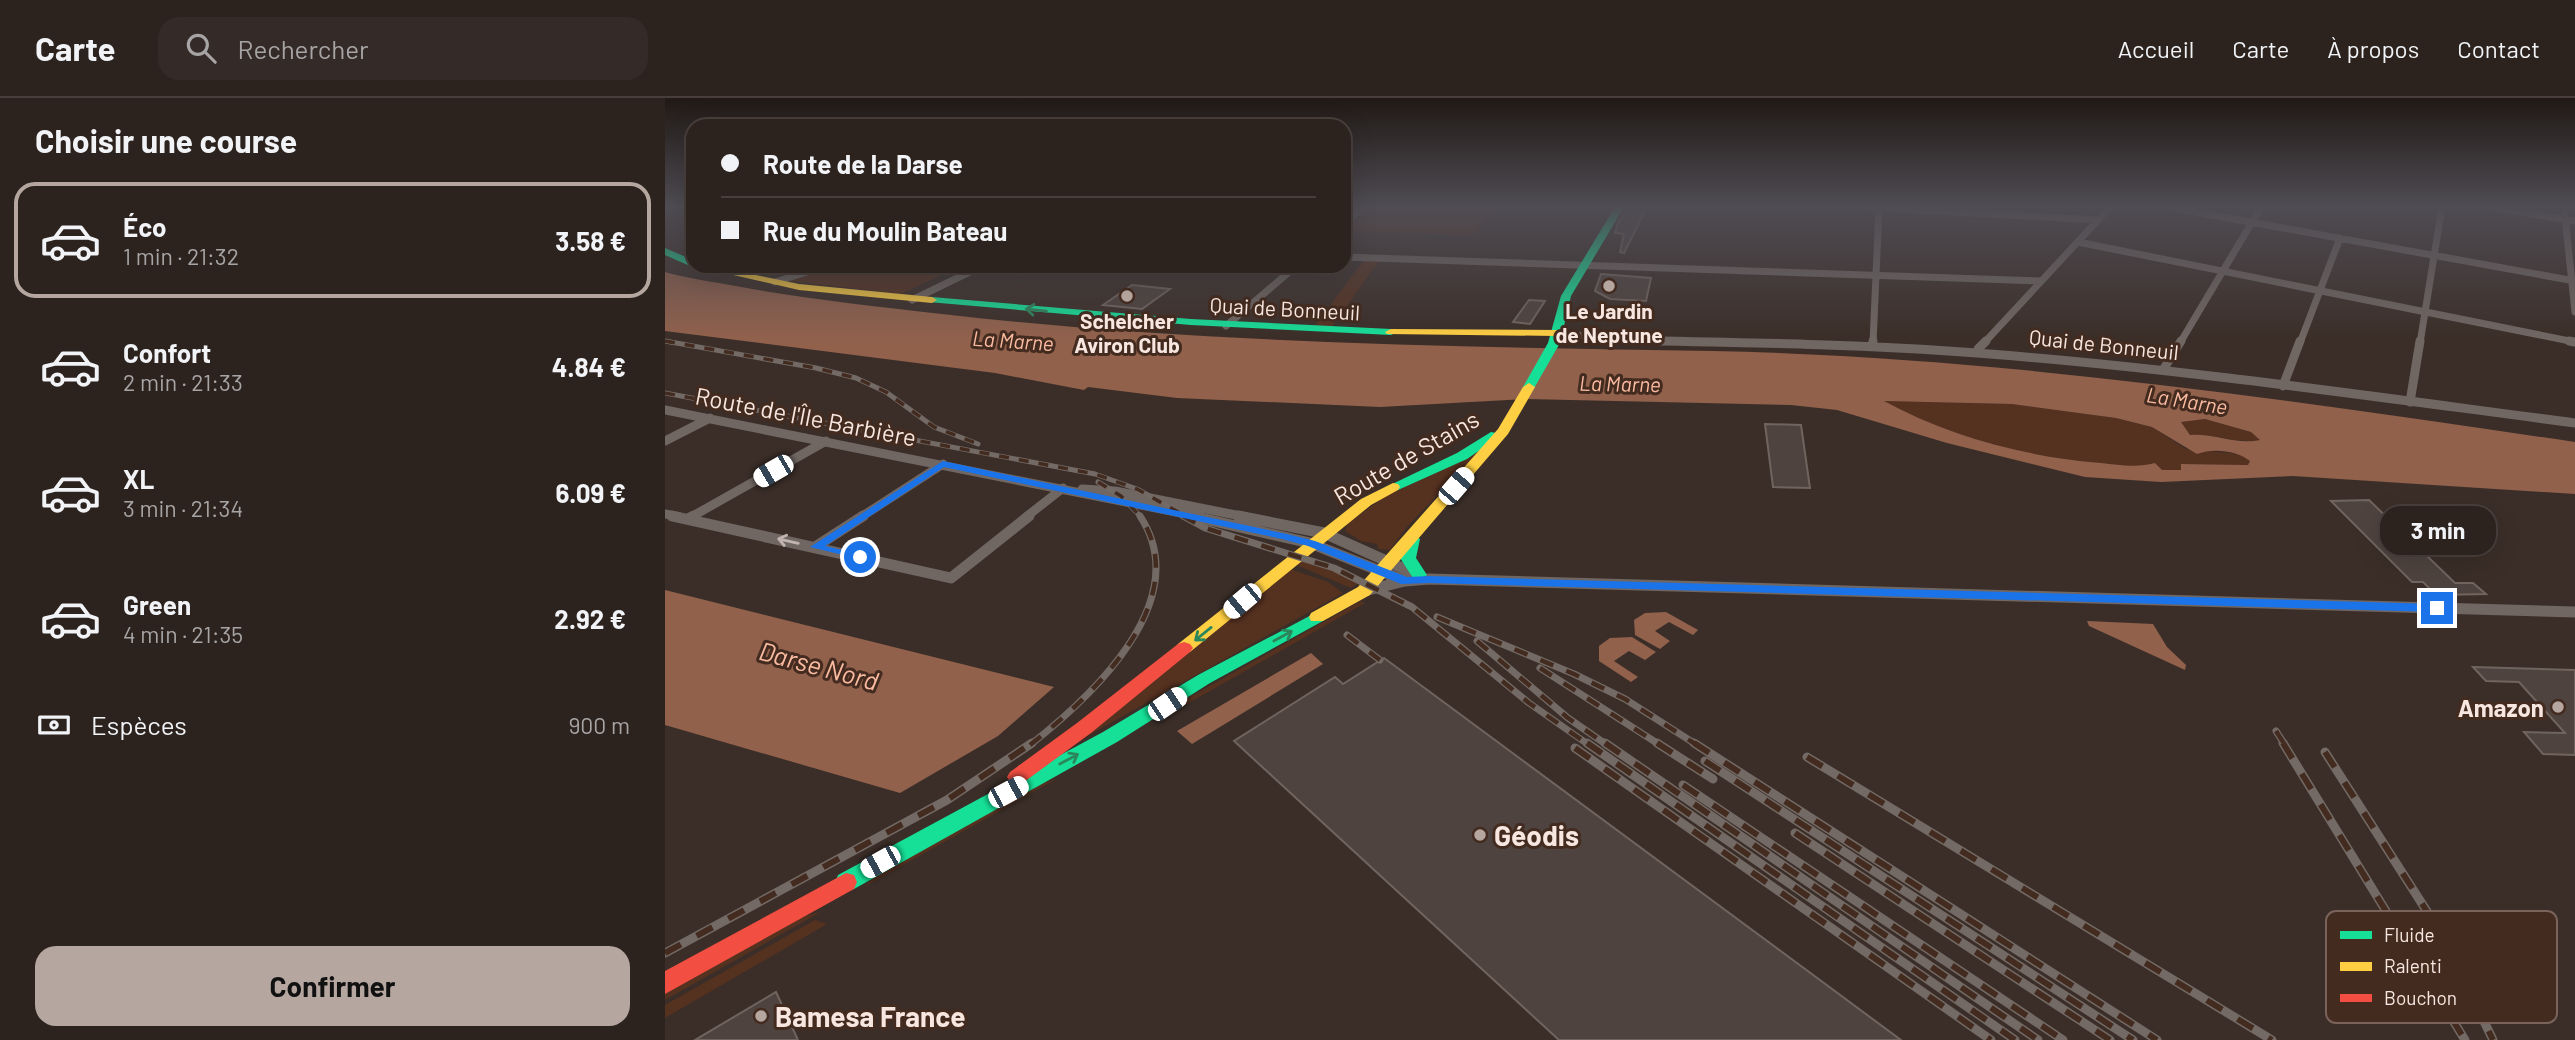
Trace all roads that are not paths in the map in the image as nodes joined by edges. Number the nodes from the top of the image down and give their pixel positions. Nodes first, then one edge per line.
1 (665, 251) edge
2 (1593, 251) edge
3 (1878, 251) edge
4 (2069, 251) edge
5 (2123, 251) edge
6 (2235, 251) edge
7 (2335, 251) edge
8 (2411, 251) edge
9 (2434, 251) edge
10 (2570, 251) edge
11 (2433, 255) junction
12 (1351, 257) edge
13 (686, 261) edge
14 (1585, 265) junction
15 (2223, 271) junction
16 (732, 273) edge
17 (804, 273) edge
18 (968, 273) edge
19 (1288, 273) edge
20 (1877, 275) junction
21 (2041, 281) junction
22 (2573, 281) edge
23 (775, 282) junction
24 (2319, 291) junction
25 (914, 299) junction
26 (2424, 312) junction
27 (2575, 312) edge
28 (1226, 326) junction
29 (1556, 335) junction
30 (2575, 342) edge
31 (1873, 346) junction
32 (1978, 353) junction
33 (2163, 370) junction
34 (2283, 386) junction
35 (2410, 402) junction
36 (1516, 408) junction
37 (665, 410) edge
38 (710, 418) junction
39 (2575, 423) edge
40 (665, 440) edge
41 (826, 441) junction
42 (943, 464) junction
43 (1063, 488) junction
44 (665, 514) edge
45 (688, 519) junction
46 (1412, 537) junction
47 (1318, 538) junction
48 (815, 547) junction
49 (1386, 567) junction
50 (1418, 578) junction
51 (1364, 591) junction
52 (2575, 612) edge
53 (966, 814) junction
54 (665, 983) edge

1 - 13 main road
2 - 14 main road
3 - 20 street
4 - 21 street
5 - 15 street
6 - 15 street
7 - 24 street
8 - 11 street
9 - 11 street
10 - 22 street
11 - 22 street
11 - 26 street
12 - 14 street
14 - 20 street
14 - 29 main road
15 - 24 street
15 - 33 street
16 - 23 main road, Quai de Bonneuil
17 - 23 street
18 - 25 street
19 - 28 street
20 - 21 street
20 - 31 street
21 - 32 street
22 - 27 street
23 - 25 main road, Quai de Bonneuil
24 - 26 street
24 - 34 street
28 -> 25 main road, Quai de Bonneuil
26 - 30 street
26 - 35 street
28 - 29 main road, Quai de Bonneuil
29 - 31 street, Quai de Bonneuil
29 - 36 main road
31 - 32 street, Quai de Bonneuil
32 - 33 street, Quai de Bonneuil
33 - 34 street, Quai de Bonneuil
34 - 35 street, Quai de Bonneuil
35 - 39 street, Quai de Bonneuil
36 - 46 main road, Route de Stains
36 - 47 main road, Route de Stains
37 - 38 street, Route de l'Île Barbière
38 - 40 street
38 - 41 street, Route de l'Île Barbière
41 - 42 street, Route de l'Île Barbière
41 - 45 street
42 - 43 street, Route de l'Île Barbière
42 - 48 street
43 - 47 street, Route de l'Île Barbière
43 - 47 street, Route de l'Île Barbière
43 - 48 street
44 - 45 street
48 -> 45 street
46 - 49 main road, Route de Stains
46 - 50 main road
47 - 49 street, Route de l'Île Barbière
47 - 49 street, Route de l'Île Barbière
47 -> 53 main road, Route de Stains
49 - 50 street
49 - 51 main road, Route de Stains
50 - 51 street
50 - 52 street
53 -> 51 main road, Route de Stains
53 - 54 main road, Route de Stains

